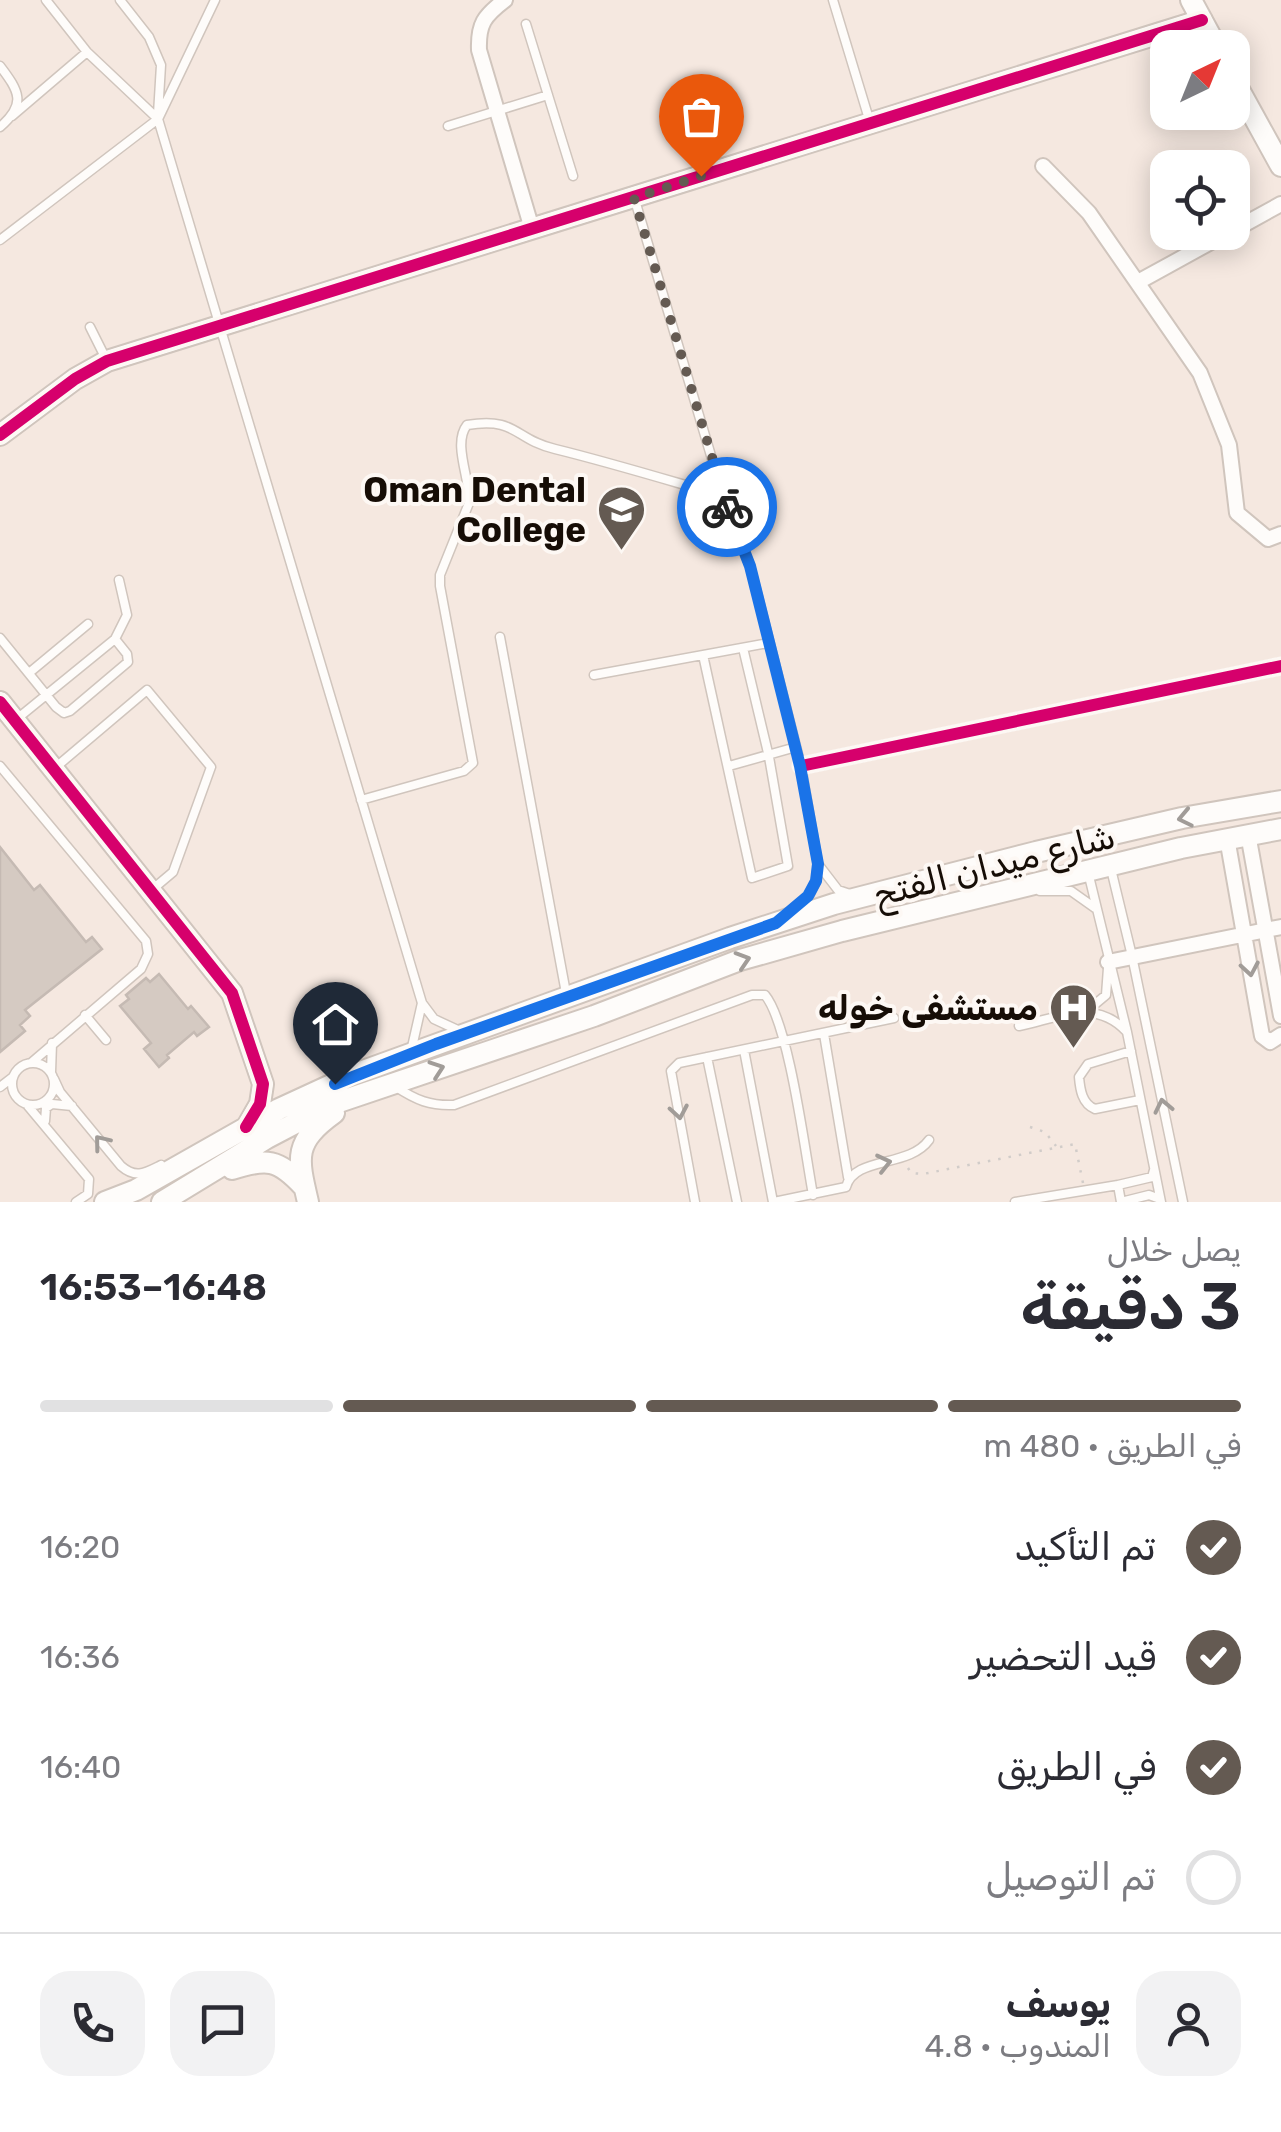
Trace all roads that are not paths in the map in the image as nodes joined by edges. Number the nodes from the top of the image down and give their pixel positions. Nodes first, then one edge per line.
1 (46, 0) edge
2 (120, 0) edge
3 (215, 0) edge
4 (504, 0) edge
5 (833, 0) edge
6 (1191, 0) edge
7 (1202, 20) junction
8 (526, 24) dead end
9 (1207, 30) edge
10 (87, 52) junction
11 (0, 66) edge
12 (548, 96) junction
13 (496, 110) junction
14 (1250, 110) edge
15 (12, 116) junction
16 (158, 119) junction
17 (870, 124) junction
18 (0, 126) edge
19 (448, 126) dead end
20 (1043, 166) dead end
21 (1281, 166) edge
22 (572, 176) dead end
23 (634, 198) junction
24 (1281, 204) edge
25 (1250, 221) edge
26 (532, 229) junction
27 (0, 240) edge
28 (1198, 250) edge
29 (1138, 282) junction
30 (90, 327) dead end
31 (220, 328) junction
32 (107, 361) junction
33 (0, 434) edge
34 (723, 496) junction
35 (1281, 534) edge
36 (119, 580) dead end
37 (88, 624) dead end
38 (500, 637) dead end
39 (0, 638) edge
40 (115, 639) junction
41 (768, 643) junction
42 (743, 648) junction
43 (703, 656) junction
44 (1281, 666) edge
45 (30, 673) junction
46 (594, 675) dead end
47 (47, 694) junction
48 (0, 702) edge
49 (15, 721) junction
50 (796, 747) junction
51 (768, 756) junction
52 (0, 766) edge
53 (730, 766) junction
54 (800, 766) junction
55 (53, 769) junction
56 (361, 800) junction
57 (1281, 801) edge
58 (1281, 829) edge
59 (1248, 834) junction
60 (1227, 838) junction
61 (1092, 850) junction
62 (818, 864) junction
63 (1110, 868) junction
64 (150, 891) junction
65 (1006, 892) junction
66 (867, 896) junction
67 (1096, 910) junction
68 (776, 923) junction
69 (1274, 928) edge
70 (1243, 933) junction
71 (1132, 956) junction
72 (1108, 962) junction
73 (567, 997) junction
74 (422, 1004) junction
75 (1084, 1012) junction
76 (85, 1015) junction
77 (1281, 1016) edge
78 (894, 1018) dead end
79 (1018, 1026) dead end
80 (1127, 1032) junction
81 (465, 1033) junction
82 (824, 1034) junction
83 (1281, 1035) edge
84 (106, 1040) dead end
85 (52, 1043) junction
86 (784, 1043) junction
87 (744, 1050) junction
88 (1131, 1050) junction
89 (409, 1054) junction
90 (707, 1057) junction
91 (32, 1063) junction
92 (261, 1070) junction
93 (52, 1075) junction
94 (13, 1077) junction
95 (392, 1084) junction
96 (0, 1090) edge
97 (315, 1092) junction
98 (15, 1097) junction
99 (351, 1098) junction
100 (1140, 1100) junction
101 (25, 1104) junction
102 (72, 1106) junction
103 (46, 1124) junction
104 (246, 1127) junction
105 (930, 1140) dead end
106 (199, 1153) junction
107 (1154, 1170) junction
108 (205, 1177) junction
109 (848, 1177) junction
110 (1118, 1185) junction
111 (306, 1195) edge
112 (813, 1195) junction
113 (1160, 1200) edge
114 (76, 1202) edge
115 (105, 1202) edge
116 (162, 1202) edge
117 (695, 1202) edge
118 (737, 1202) edge
119 (774, 1202) edge
120 (1015, 1202) edge
121 (1121, 1202) edge
122 (1183, 1202) edge

1 - 10 lane
2 - 16 lane
3 - 16 lane
4 - 13 street
5 - 17 lane
6 - 7 main road
7 - 9 main road
7 - 17 main road
8 - 12 lane
10 - 15 lane
10 - 16 lane
11 - 15 lane
12 - 13 lane
12 - 22 lane
13 - 19 lane
13 - 26 street
14 - 21 main road
15 - 18 lane
16 - 27 lane
16 - 31 lane
17 - 23 main road
20 - 29 street
23 - 26 main road
23 - 34 lane
24 - 25 street
26 - 31 main road
28 - 29 street
29 - 35 street
30 - 32 lane
31 - 32 main road
31 - 56 lane
32 - 33 main road
34 - 41 lane
34 - 56 lane
36 - 40 lane
37 - 45 lane
38 - 73 lane
39 - 45 lane
40 - 47 lane
40 - 47 lane
41 - 42 lane
41 - 50 lane
42 - 43 lane
42 - 51 lane
43 - 46 lane
43 - 53 lane
44 - 54 street
45 - 47 lane
47 - 49 lane
48 - 49 main road
49 - 55 main road
50 - 51 lane
50 - 54 lane
51 - 53 lane
51 - 53 lane
52 - 76 lane
54 - 62 lane
55 - 64 main road
55 - 64 lane
56 - 74 lane
57 -> 61 main road, شارع ميدان الفتح
58 - 59 main road, شارع ميدان الفتح
59 - 60 main road, شارع ميدان الفتح
59 - 69 street
60 - 63 main road, شارع ميدان الفتح
60 - 70 street
61 - 63 main road, شارع ميدان الفتح
61 - 63 main road
61 - 65 main road, شارع ميدان الفتح
61 - 66 main road, شارع ميدان الفتح
61 - 67 lane
62 - 66 lane
62 - 68 lane
63 - 71 lane
64 - 92 main road
65 - 67 lane
95 -> 65 main road, شارع ميدان الفتح
66 - 68 main road, شارع ميدان الفتح
67 - 72 lane
68 - 73 main road, شارع ميدان الفتح
69 - 70 street
69 - 77 street
70 - 71 street
70 -> 83 street
71 - 72 street
122 -> 71 lane
72 - 75 lane
72 - 80 lane
73 - 81 main road, شارع ميدان الفتح
74 - 81 lane
74 - 89 lane
75 - 79 lane
75 - 80 lane
76 - 84 lane
76 - 85 lane
78 - 82 lane
80 - 88 lane
81 - 89 main road, شارع ميدان الفتح
82 - 86 lane
82 - 109 lane
85 - 91 lane
85 - 93 lane
86 - 87 lane
86 - 95 lane
86 - 112 lane
87 - 90 lane
87 - 119 lane
88 - 100 lane
88 - 100 lane
89 - 97 main road, شارع ميدان الفتح
90 -> 117 lane
90 - 118 lane
91 - 93 lane
91 - 94 lane
92 - 97 main road
92 - 104 main road
93 - 101 lane
93 - 102 lane
94 - 96 lane
94 - 98 lane
95 - 99 main road, شارع ميدان الفتح
96 - 98 lane
97 - 104 main road, شارع ميدان الفتح
98 - 101 lane
99 - 108 main road, شارع ميدان الفتح
99 - 111 main road
100 - 107 lane
101 - 103 lane
102 - 103 lane
106 -> 102 lane
103 - 114 lane
104 - 106 main road, شارع ميدان الفتح
109 -> 105 lane
106 - 115 main road, شارع ميدان الفتح
107 - 110 lane
107 - 113 lane
108 - 111 main road
108 - 116 main road, شارع ميدان الفتح
109 - 112 lane
110 - 120 lane
110 - 121 lane
112 - 119 lane
113 - 121 lane

